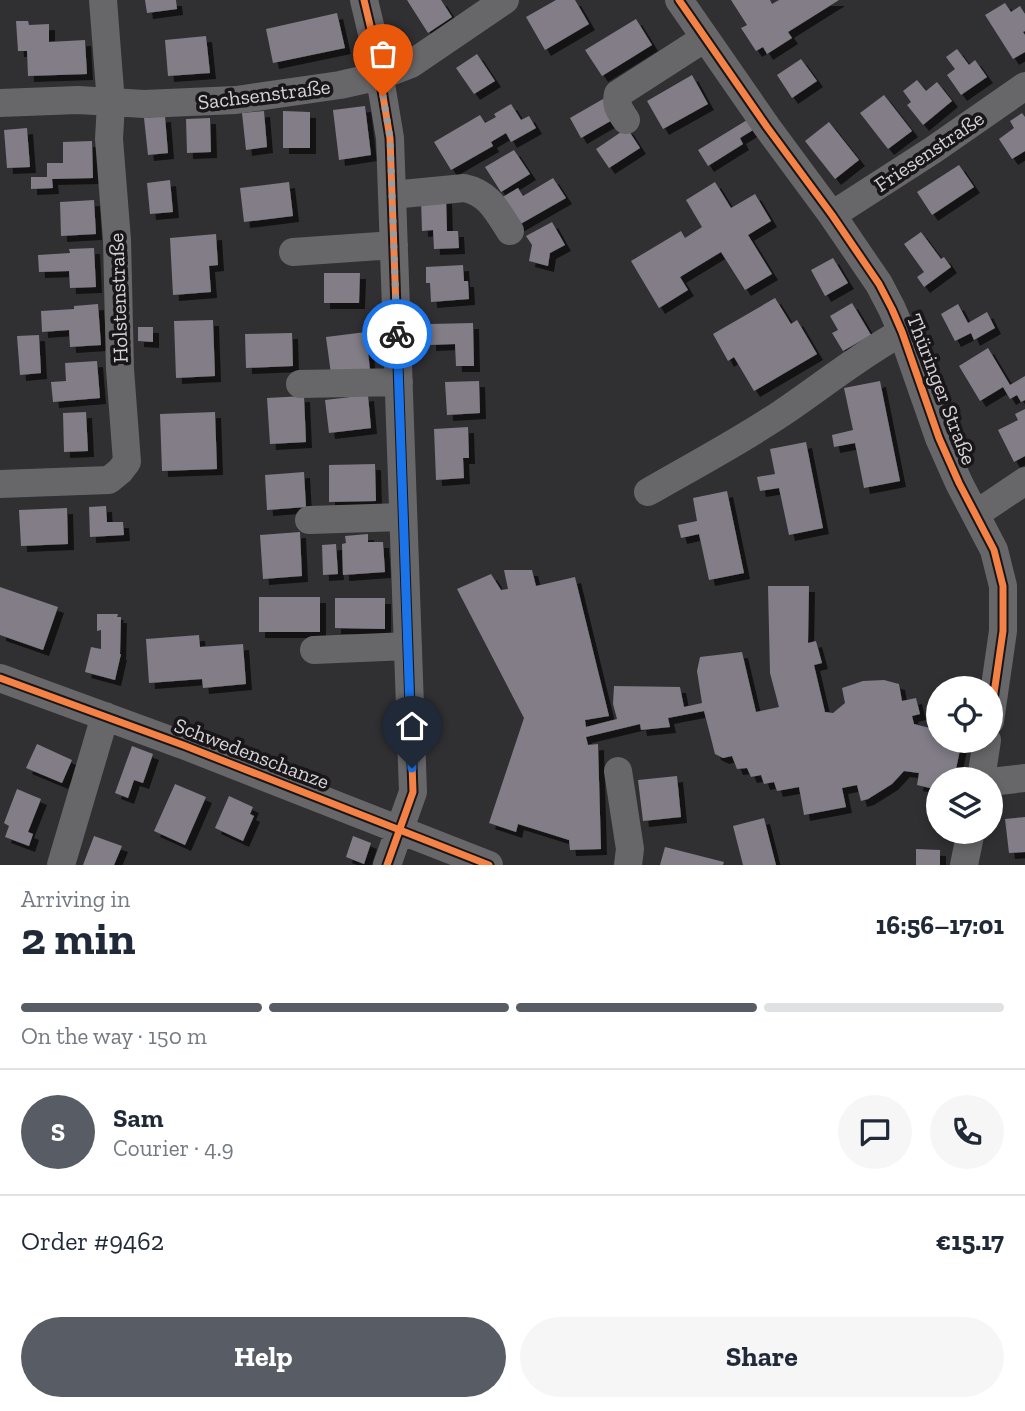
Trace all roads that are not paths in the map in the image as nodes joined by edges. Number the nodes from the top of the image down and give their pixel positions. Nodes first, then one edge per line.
1 (103, 0) edge
2 (365, 0) edge
3 (505, 0) edge
4 (679, 0) edge
5 (705, 37) junction
6 (380, 76) junction
7 (1025, 86) edge
8 (0, 103) edge
9 (111, 103) junction
10 (626, 120) dead end
11 (392, 195) junction
12 (832, 215) junction
13 (510, 231) dead end
14 (394, 245) junction
15 (293, 252) dead end
16 (902, 332) junction
17 (399, 382) junction
18 (300, 384) dead end
19 (1025, 481) edge
20 (0, 484) edge
21 (648, 492) dead end
22 (976, 514) junction
23 (403, 517) junction
24 (309, 520) dead end
25 (408, 646) junction
26 (314, 650) dead end
27 (996, 676) edge
28 (0, 678) edge
29 (105, 716) junction
30 (618, 771) dead end
31 (1025, 778) edge
32 (1003, 781) edge
33 (400, 831) junction
34 (968, 844) edge
35 (61, 865) edge
36 (387, 865) edge
37 (489, 865) edge
38 (628, 865) edge
39 (964, 865) edge

1 - 9 street, Holstenstraße
2 - 6 street
3 - 6 street, Sachsenstraße
4 - 5 street, Thüringer Straße
5 - 10 street
5 - 12 street, Thüringer Straße
6 - 9 street, Sachsenstraße
6 - 11 street
7 - 12 street, Friesenstraße
8 - 9 street, Sachsenstraße
9 - 20 street, Holstenstraße
11 - 13 street
11 - 14 street
12 - 16 street, Thüringer Straße
14 - 15 street
14 - 17 street
16 - 21 street, Thüringer Straße
16 - 22 street, Thüringer Straße
17 - 18 street
17 - 23 street
19 - 22 street
22 - 27 street, Thüringer Straße
23 - 24 street
23 - 25 street
25 - 26 street
25 - 33 street
28 - 29 street, Schwedenschanze
29 - 33 street, Schwedenschanze
29 - 35 street
30 - 38 street
31 - 32 street
33 - 36 street
33 - 37 street, Schwedenschanze
34 - 39 street

